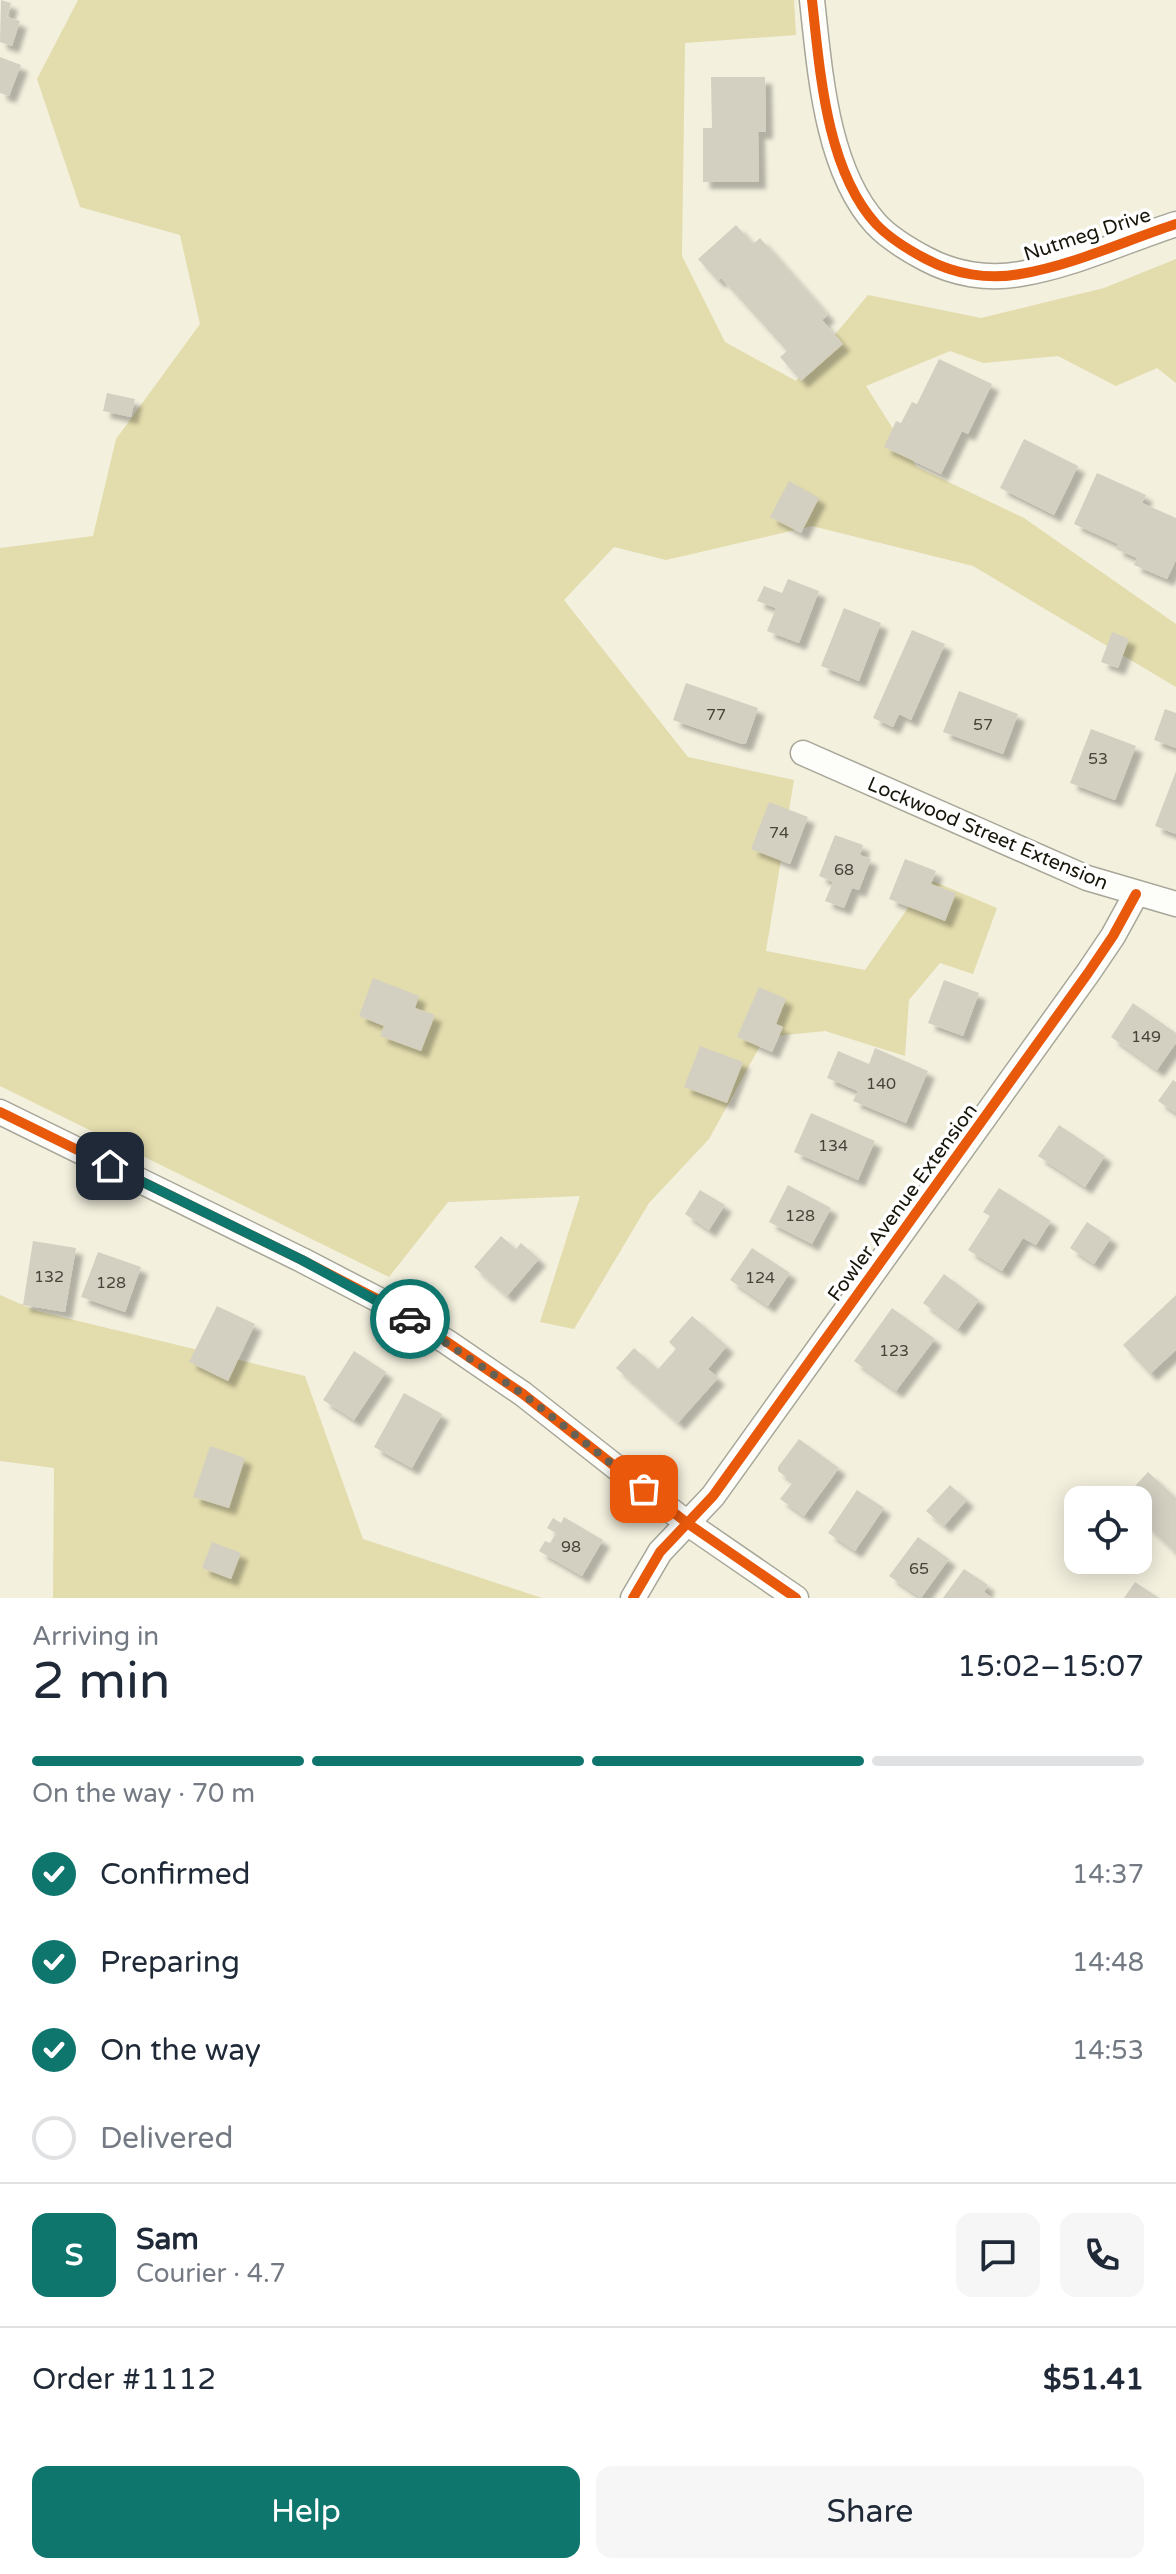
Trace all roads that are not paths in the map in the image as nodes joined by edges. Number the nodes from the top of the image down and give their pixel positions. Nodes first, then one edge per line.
1 (812, 0) edge
2 (1176, 224) edge
3 (803, 753) dead end
4 (1136, 894) junction
5 (1176, 904) edge
6 (0, 1112) edge
7 (687, 1523) junction
8 (633, 1598) edge
9 (796, 1598) edge

1 - 2 street, Nutmeg Drive
3 - 4 street, Lockwood Street Extension
4 - 5 street, Lockwood Street Extension
4 - 7 street, Fowler Avenue Extension
6 - 7 street
7 - 8 street, Fowler Avenue Extension
7 - 9 street

